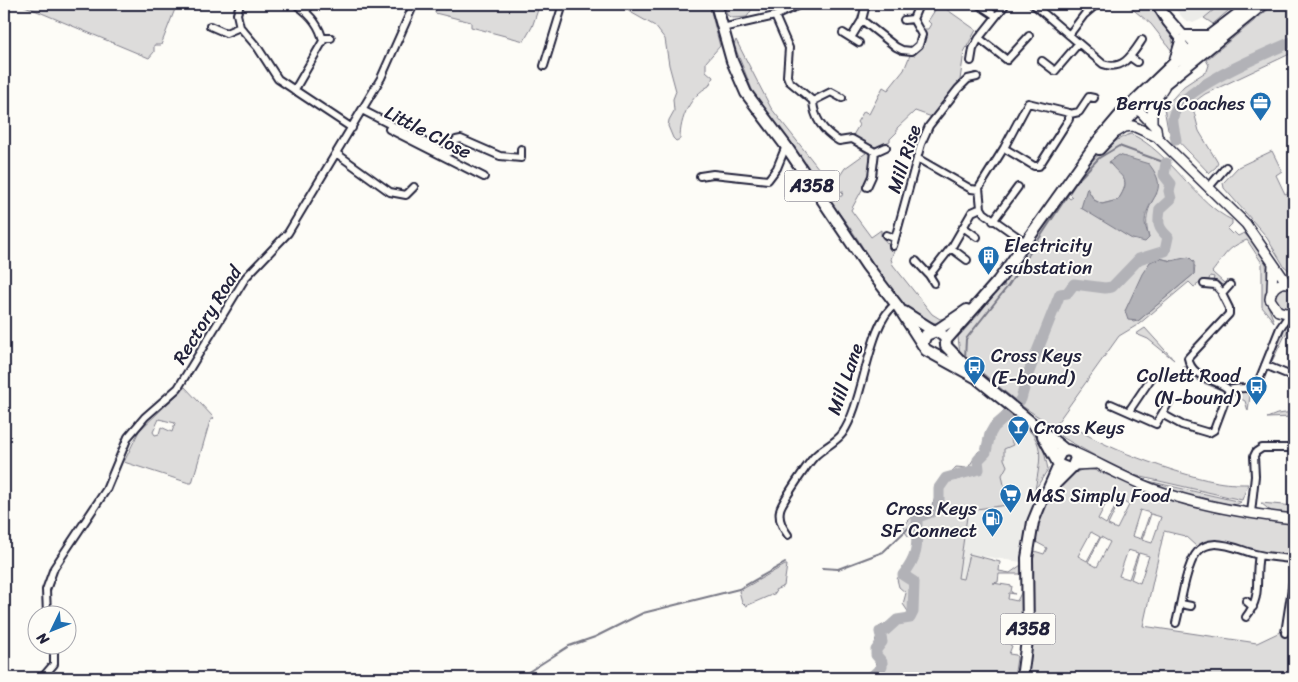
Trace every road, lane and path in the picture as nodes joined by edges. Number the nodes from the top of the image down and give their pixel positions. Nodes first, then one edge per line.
1 (240, 4) edge
2 (311, 4) edge
3 (414, 4) edge
4 (563, 4) edge
5 (716, 4) edge
6 (801, 4) edge
7 (866, 4) edge
8 (978, 4) edge
9 (1006, 4) edge
10 (1034, 4) edge
11 (1097, 4) edge
12 (1156, 4) edge
13 (1251, 4) edge
14 (1263, 4) edge
15 (298, 6) dead end
16 (918, 7) dead end
17 (306, 11) junction
18 (775, 16) junction
19 (996, 16) junction
20 (913, 18) junction
21 (862, 20) junction
22 (904, 20) dead end
23 (210, 26) dead end
24 (240, 27) junction
25 (722, 28) junction
26 (843, 33) dead end
27 (1069, 35) junction
28 (1207, 36) junction
29 (322, 38) junction
30 (331, 38) dead end
31 (851, 38) junction
32 (979, 38) junction
33 (1183, 39) junction
34 (1028, 40) dead end
35 (1142, 40) dead end
36 (859, 43) dead end
37 (1078, 44) junction
38 (1195, 52) junction
39 (1130, 57) junction
40 (971, 60) dead end
41 (1042, 61) dead end
42 (1137, 62) dead end
43 (1175, 62) junction
44 (544, 66) dead end
45 (1177, 73) junction
46 (976, 77) dead end
47 (294, 91) junction
48 (842, 98) dead end
49 (1094, 98) dead end
50 (813, 101) junction
51 (1131, 109) junction
52 (361, 112) junction
53 (1070, 114) junction
54 (1152, 123) junction
55 (352, 128) junction
56 (1144, 130) junction
57 (1113, 134) junction
58 (1157, 137) junction
59 (786, 146) junction
60 (886, 147) dead end
61 (1004, 148) junction
62 (521, 149) dead end
63 (874, 152) junction
64 (336, 153) junction
65 (917, 158) junction
66 (1079, 166) junction
67 (1226, 167) dead end
68 (700, 176) dead end
69 (872, 176) junction
70 (484, 177) dead end
71 (880, 180) dead end
72 (414, 187) dead end
73 (867, 187) dead end
74 (1018, 187) dead end
75 (1210, 187) junction
76 (979, 190) junction
77 (981, 208) junction
78 (993, 221) junction
79 (963, 227) junction
80 (886, 235) dead end
81 (977, 237) dead end
82 (894, 238) junction
83 (1025, 242) junction
84 (892, 246) dead end
85 (951, 248) junction
86 (967, 260) dead end
87 (916, 261) dead end
88 (1273, 265) junction
89 (929, 275) junction
90 (934, 283) dead end
91 (1204, 284) dead end
92 (1290, 284) edge
93 (1230, 285) dead end
94 (1272, 290) junction
95 (1222, 292) junction
96 (974, 305) junction
97 (897, 306) junction
98 (1278, 311) junction
99 (1292, 312) edge
100 (1280, 328) junction
101 (935, 331) junction
102 (923, 342) junction
103 (946, 343) junction
104 (934, 354) junction
105 (1265, 365) junction
106 (1152, 377) dead end
107 (1294, 377) edge
108 (977, 378) junction
109 (1229, 390) junction
110 (1169, 402) dead end
111 (1111, 404) dead end
112 (1129, 411) junction
113 (1162, 414) junction
114 (1040, 431) junction
115 (1294, 448) edge
116 (1069, 451) junction
117 (1065, 464) junction
118 (1095, 464) junction
119 (1251, 513) junction
120 (1294, 519) edge
121 (788, 535) dead end
122 (1259, 555) junction
123 (1294, 558) edge
124 (1294, 574) edge
125 (1246, 601) dead end
126 (47, 604) edge
127 (1181, 604) junction
128 (1192, 606) dead end
129 (1253, 607) junction
130 (1246, 617) dead end
131 (1176, 623) dead end
132 (1285, 633) dead end
133 (54, 654) edge
134 (42, 678) edge
135 (1022, 678) edge

1 - 24 street
2 - 17 street
3 - 52 street, Rectory Road
4 - 44 street
5 - 25 main road, A358
6 - 18 street
7 - 21 street
8 - 19 street
9 - 19 street
10 - 27 street
11 - 27 street
12 - 33 street
13 - 28 main road
14 - 38 main road
15 - 17 street
16 - 20 street
17 - 29 street
18 - 25 street
18 - 50 street
19 - 32 street
20 - 21 street
20 - 22 street
21 - 31 street
23 - 24 street
24 - 47 street
25 - 59 main road, A358
26 - 31 street
27 - 37 street
28 - 33 main road
28 - 38 main road
29 - 30 street
29 - 47 street
31 - 36 street
32 - 34 street
32 - 40 street
33 - 38 street
33 - 43 main road
35 - 39 street
37 - 39 street
37 - 41 street
38 - 43 main road
38 - 45 main road
39 - 42 street
43 - 51 main road
45 - 51 main road
45 - 54 street
46 - 65 street, Mill Rise
47 - 55 street
48 - 50 street
49 - 53 street
50 - 63 street
51 - 54 street
51 - 56 street
51 - 57 main road
51 - 66 main road
52 - 55 street, Rectory Road
52 - 62 street
52 - 70 street, Little Close
53 - 61 street
53 - 61 street
54 - 58 street
55 - 64 street, Rectory Road
56 - 57 street
56 - 58 street
57 - 66 main road
58 - 75 street
59 - 68 street
59 - 97 main road, A358
60 - 63 street
61 - 76 street
63 - 69 street
64 - 72 street
64 - 126 street, Rectory Road
65 - 76 street
65 - 82 street, Mill Rise
66 - 83 main road
67 - 75 street
69 - 71 street
69 - 73 street
74 - 78 street
75 - 88 street
76 - 77 street
77 - 78 street
77 - 79 street
78 - 83 street
79 - 81 street
79 - 85 street
80 - 82 street
82 - 84 street, Mill Rise
83 - 96 main road
85 - 86 street
85 - 89 street
87 - 89 street
88 - 92 street
88 - 94 street
89 - 90 street
91 - 95 street
92 - 94 street
93 - 95 street
94 - 98 street
95 - 109 street
96 - 101 main road
96 - 103 main road
97 - 101 main road, A358
97 - 102 main road, A358
97 - 121 street, Mill Lane
98 - 99 street
98 - 100 street
99 - 100 street
100 - 105 street
101 - 102 main road
101 - 103 main road, A358
102 - 104 main road, A358
103 - 104 main road
103 - 108 main road, A358
104 - 108 main road, A358
105 - 107 street
105 - 109 street
106 - 112 street
108 - 114 main road, A358
109 - 113 street
110 - 113 street
111 - 112 street
112 - 113 street
114 - 116 main road, A358
114 - 117 main road, A358
115 - 119 street
116 - 117 main road, A358
116 - 117 main road, A358
116 - 118 street
117 - 118 street
117 - 135 main road, A358
118 - 119 street
119 - 120 street
122 - 123 street
122 - 127 street
122 - 129 street
124 - 132 street
125 - 129 street
127 - 128 street
127 - 131 street
129 - 130 street
133 - 134 street

